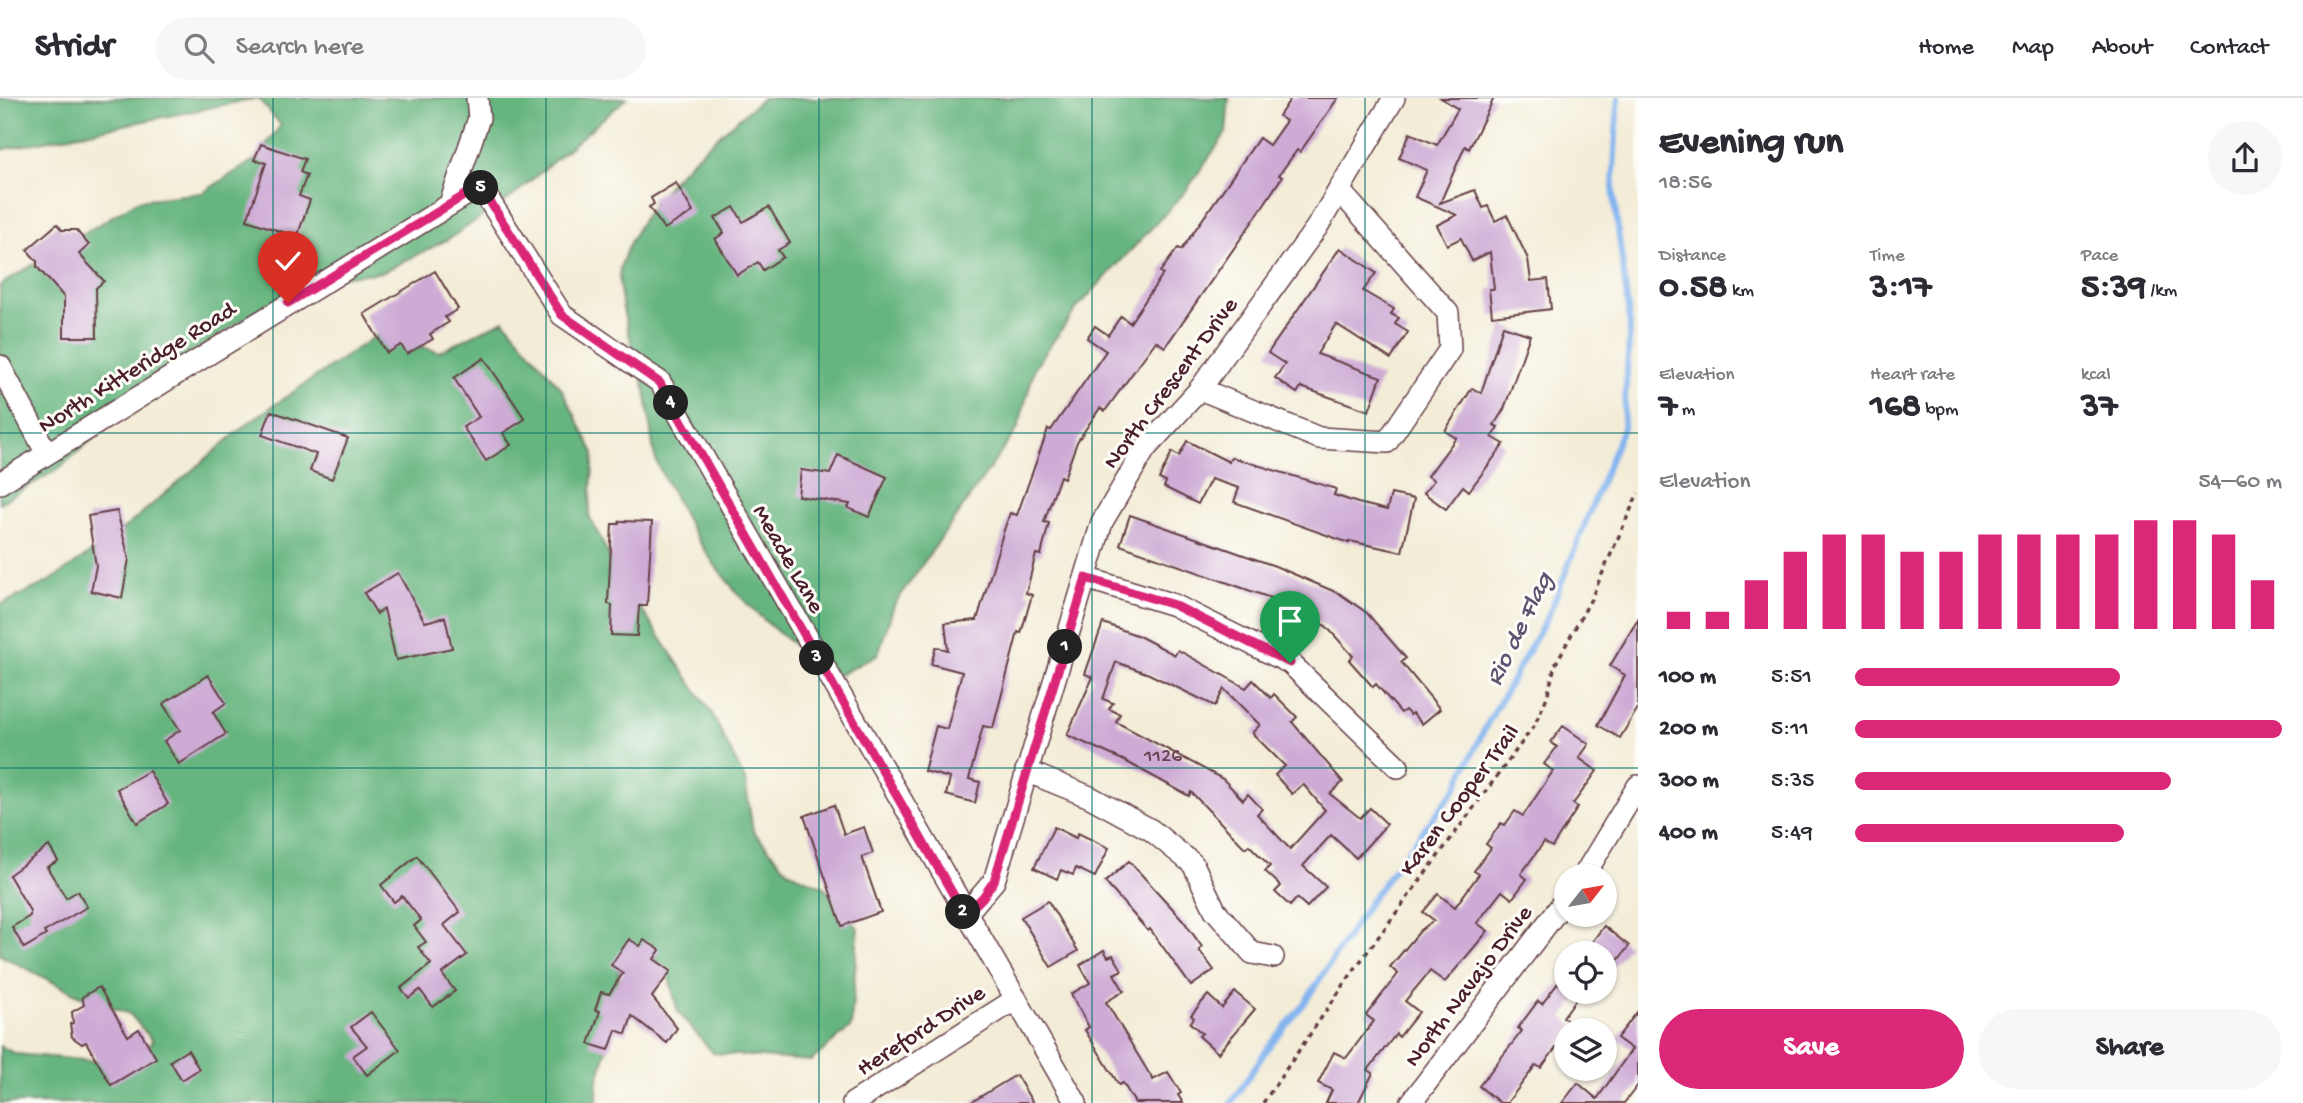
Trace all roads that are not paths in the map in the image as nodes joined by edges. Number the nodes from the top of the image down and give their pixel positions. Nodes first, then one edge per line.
1 (477, 98) edge
2 (1394, 98) edge
3 (480, 186) joint
4 (1339, 190) junction
5 (450, 204) junction
6 (0, 366) edge
7 (1200, 388) junction
8 (46, 452) junction
9 (0, 483) edge
10 (1086, 578) junction
11 (1398, 767) dead end
12 (1026, 771) junction
13 (1638, 786) edge
14 (1591, 864) edge
15 (965, 915) junction
16 (1554, 915) edge
17 (1273, 957) dead end
18 (1016, 999) junction
19 (853, 1103) edge
20 (1076, 1103) edge
21 (1411, 1103) edge

1 - 5 street
2 - 4 street, North Crescent Drive
3 - 5 street, North Kitteridge Road
3 - 15 street, Meade Lane
4 - 7 street, North Crescent Drive
4 - 7 street
5 - 8 street, North Kitteridge Road
6 - 8 street
7 - 10 street, North Crescent Drive
8 - 9 street, North Kitteridge Road
10 - 11 street
10 - 12 street, North Crescent Drive
12 - 15 street, North Crescent Drive
12 - 17 street
13 - 14 street
15 - 18 street, Meade Lane
16 - 21 street, North Navajo Drive
18 - 19 street, Hereford Drive
18 - 20 street, Meade Lane

